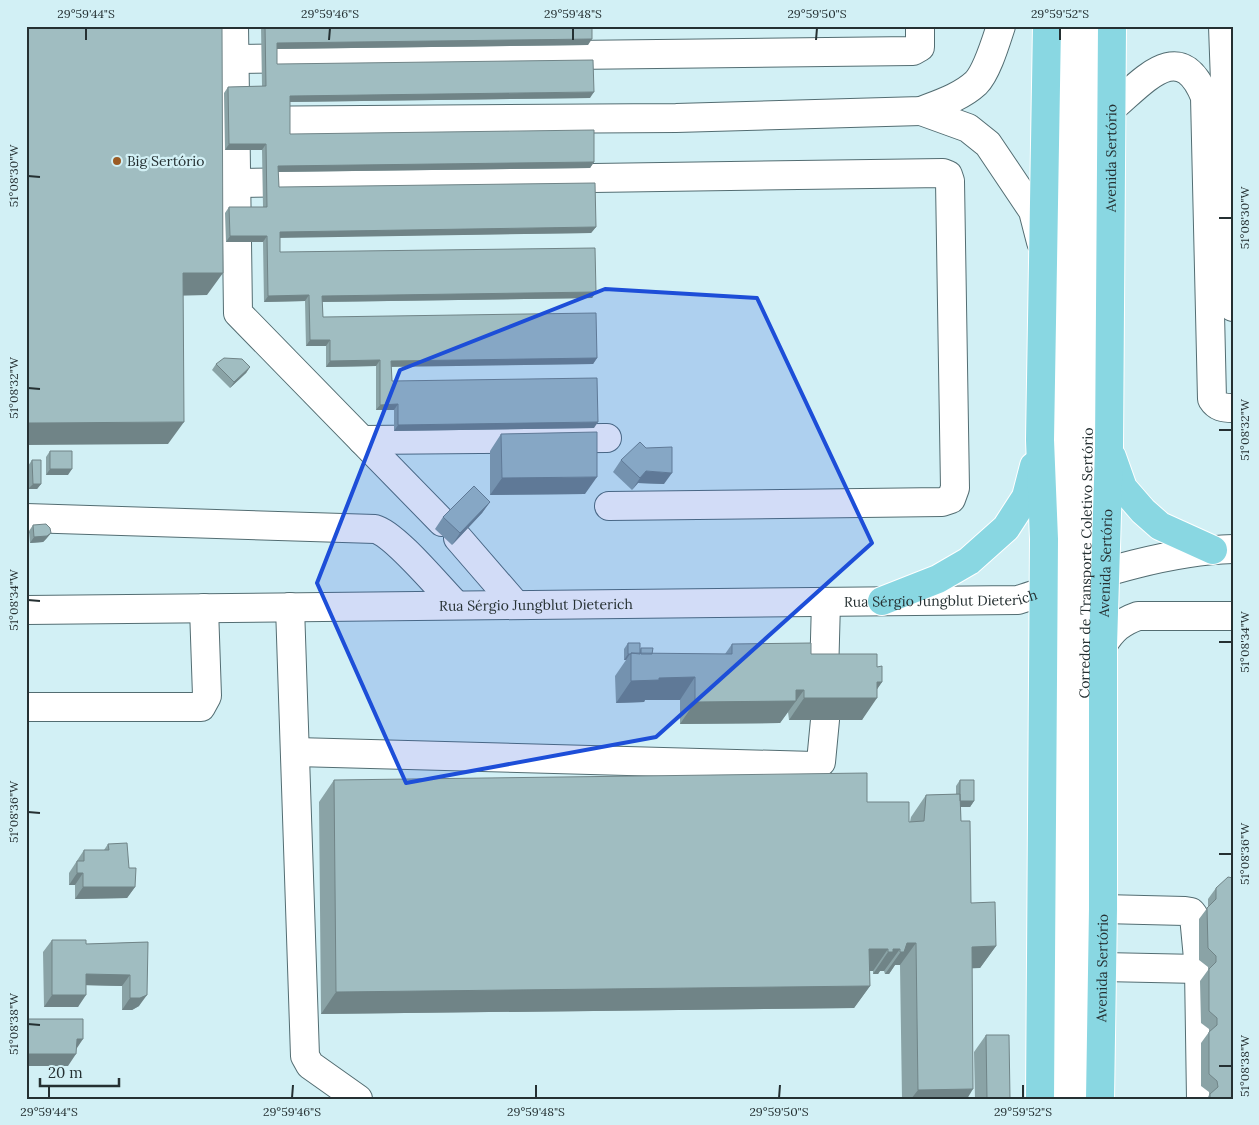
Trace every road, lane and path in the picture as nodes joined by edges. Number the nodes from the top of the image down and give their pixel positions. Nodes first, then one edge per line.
1 (234, 26) edge
2 (920, 26) edge
3 (1001, 26) edge
4 (1047, 26) edge
5 (1067, 26) edge
6 (1093, 26) edge
7 (1112, 26) edge
8 (1223, 26) edge
9 (235, 59) junction
10 (1112, 108) junction
11 (921, 111) junction
12 (207, 121) edge
13 (236, 121) junction
14 (236, 183) junction
15 (1043, 249) junction
16 (1233, 307) edge
17 (1233, 408) edge
18 (608, 438) dead end
19 (362, 440) junction
20 (1040, 440) junction
21 (1108, 448) junction
22 (609, 506) dead end
23 (26, 518) edge
24 (1223, 549) edge
25 (1073, 582) junction
26 (882, 600) junction
27 (826, 602) junction
28 (516, 605) junction
29 (456, 606) junction
30 (290, 607) junction
31 (204, 608) junction
32 (26, 610) edge
33 (1233, 616) edge
34 (1102, 645) junction
35 (824, 676) edge
36 (26, 707) edge
37 (825, 720) edge
38 (296, 752) junction
39 (1103, 909) junction
40 (1103, 967) junction
41 (1199, 969) junction
42 (358, 1099) edge
43 (1040, 1099) edge
44 (1057, 1099) edge
45 (1079, 1099) edge
46 (1100, 1099) edge
47 (1201, 1099) edge

1 - 9 street
2 - 9 street
3 - 11 street
4 - 15 main road, Avenida Sertório
5 - 25 street, Corredor de Transporte Coletivo Sertório
6 - 25 street, Corredor de Transporte Coletivo Sertório
7 - 10 main road, Avenida Sertório
8 - 16 street
9 - 13 street
10 - 17 street
10 - 21 main road, Avenida Sertório
11 - 13 street
11 - 15 street
12 - 13 street
13 - 14 street
14 - 19 street
14 - 22 street
15 - 20 main road, Avenida Sertório
18 - 19 street
19 - 28 street
20 - 25 main road, Avenida Sertório
20 - 26 main road
21 - 24 main road
21 - 25 main road, Avenida Sertório
23 - 29 street
24 - 25 street, Rua Sérgio Jungblut Dieterich
25 - 26 street, Rua Sérgio Jungblut Dieterich
25 - 34 main road, Avenida Sertório
25 - 43 main road, Avenida Sertório
25 - 44 street, Corredor de Transporte Coletivo Sertório
25 - 45 street, Corredor de Transporte Coletivo Sertório
26 - 27 street, Rua Sérgio Jungblut Dieterich
27 - 28 street, Rua Sérgio Jungblut Dieterich
27 - 35 street
28 - 29 street, Rua Sérgio Jungblut Dieterich
29 - 30 street, Rua Sérgio Jungblut Dieterich
30 - 31 street, Rua Sérgio Jungblut Dieterich
30 - 38 street
31 - 32 street, Rua Sérgio Jungblut Dieterich
31 - 36 street
33 - 34 street
34 - 39 main road, Avenida Sertório
37 - 38 street
38 - 42 street
39 - 40 main road, Avenida Sertório
39 - 41 street
40 - 41 street
40 - 46 main road, Avenida Sertório
41 - 47 street

